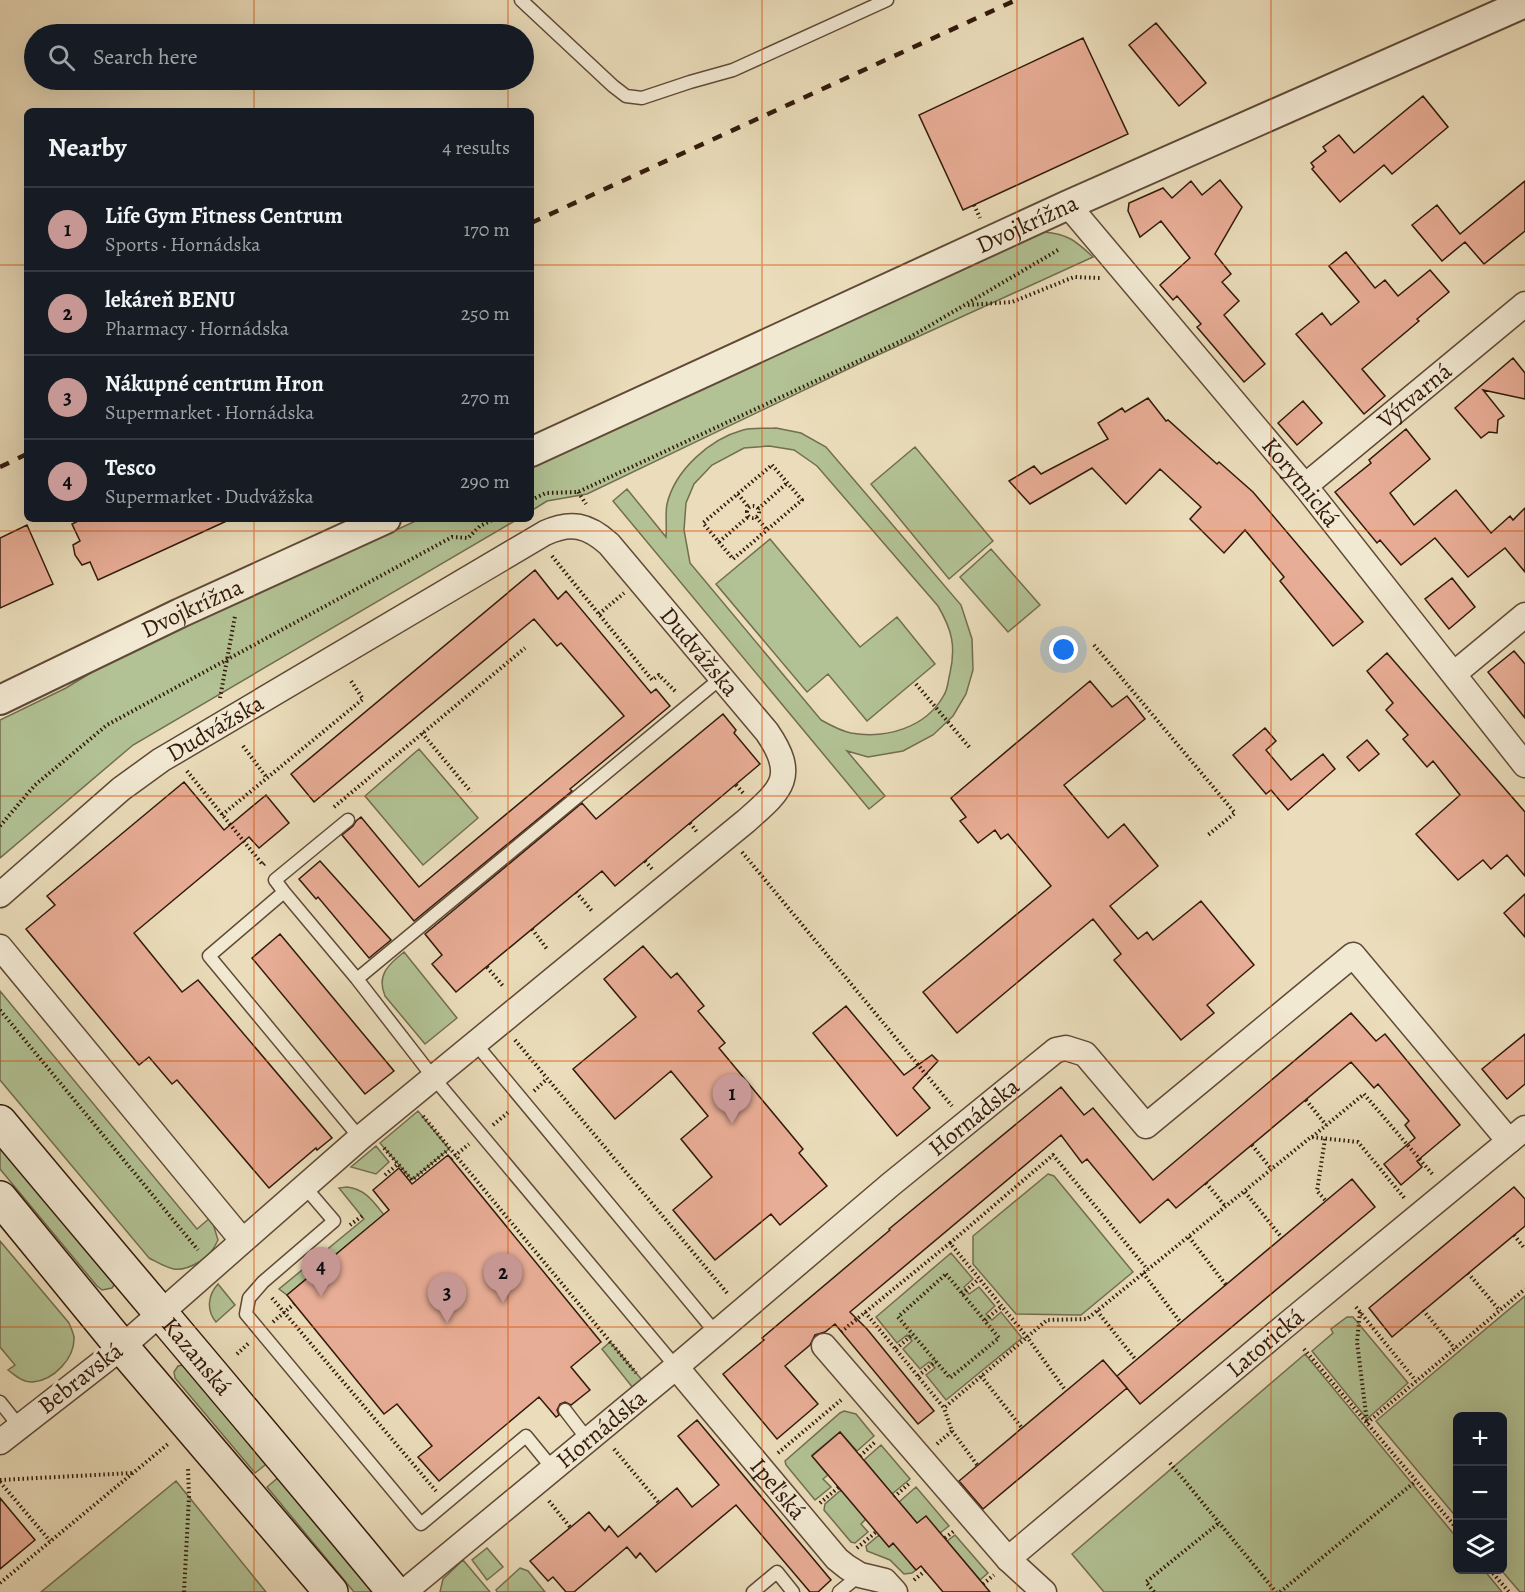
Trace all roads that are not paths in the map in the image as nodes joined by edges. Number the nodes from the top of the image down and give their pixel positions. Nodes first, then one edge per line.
1 (521, 0) edge
2 (887, 0) edge
3 (1525, 3) edge
4 (1068, 205) junction
5 (1525, 304) edge
6 (534, 451) edge
7 (1305, 486) junction
8 (380, 522) edge
9 (1525, 615) edge
10 (1455, 674) junction
11 (721, 678) junction
12 (0, 700) edge
13 (1525, 765) edge
14 (348, 820) dead end
15 (284, 892) junction
16 (0, 896) edge
17 (0, 947) edge
18 (357, 979) junction
19 (475, 1043) junction
20 (433, 1077) junction
21 (0, 1122) edge
22 (1517, 1134) edge
23 (370, 1141) junction
24 (304, 1186) junction
25 (0, 1198) edge
26 (242, 1240) junction
27 (160, 1314) junction
28 (716, 1333) junction
29 (830, 1341) road end
30 (122, 1347) junction
31 (676, 1367) junction
32 (0, 1402) edge
33 (565, 1410) dead end
34 (19, 1426) junction
35 (598, 1441) junction
36 (0, 1442) edge
37 (553, 1469) junction
38 (1001, 1567) junction
39 (860, 1575) junction
40 (902, 1588) edge
41 (331, 1592) edge
42 (394, 1592) edge
43 (404, 1592) edge
44 (753, 1592) edge
45 (793, 1592) edge
46 (839, 1592) edge
47 (1044, 1592) edge

1 - 2 lane
3 - 4 street, Dvojkrížna
4 - 6 street, Dvojkrížna
4 - 7 street, Korytnická
5 - 7 street, Výtvarná
7 - 10 street, Korytnická
8 - 12 street, Dvojkrížna
9 - 10 street
10 - 13 street, Korytnická
11 - 16 street, Dudvážska
11 - 18 lane
11 - 19 street, Dudvážska
14 - 15 lane
15 - 18 lane
15 - 23 lane
17 - 26 street
18 - 20 lane
19 - 20 street, Dudvážska
19 - 28 lane
20 - 23 street, Dudvážska
20 - 31 lane
21 - 27 main road, Kazanská
22 - 28 street, Hornádska
22 - 38 street, Latorická
23 - 24 street, Dudvážska
24 - 26 street, Dudvážska
24 - 37 lane
25 - 30 main road
26 - 27 street, Dudvážska
27 - 30 street, Bebravská
27 - 42 main road, Kazanská
28 - 31 street, Hornádska
29 - 38 street
30 - 34 street, Bebravská
30 - 41 main road
31 - 35 street, Hornádska
31 - 39 street, Ipeľská
32 - 34 lane
33 - 35 lane
34 - 36 street, Bebravská
35 - 37 street, Hornádska
37 - 43 street, Hornádska
38 - 47 street
39 - 40 street, Ipeľská
39 - 46 lane
44 - 45 lane

